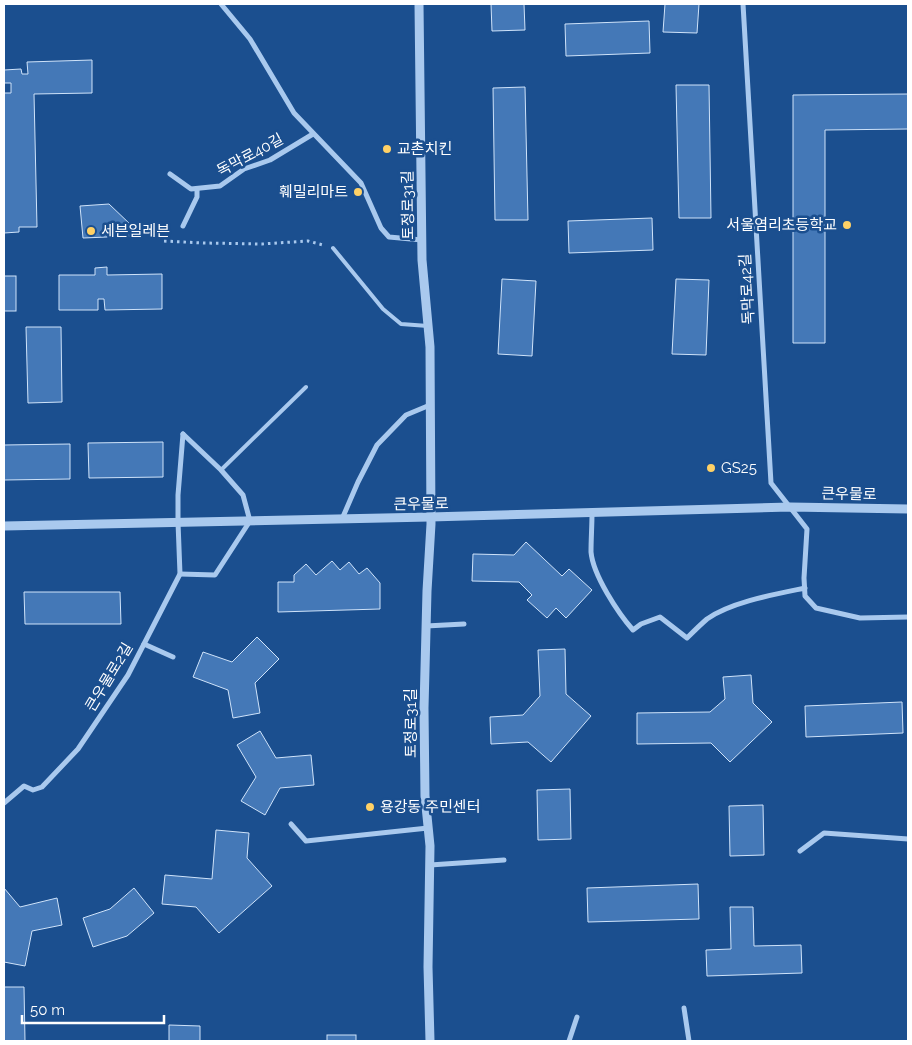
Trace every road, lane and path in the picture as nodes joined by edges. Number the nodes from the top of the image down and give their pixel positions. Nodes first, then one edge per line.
1 (221, 4) edge
2 (419, 4) edge
3 (743, 4) edge
4 (314, 134) junction
5 (170, 174) dead end
6 (197, 189) junction
7 (183, 226) dead end
8 (164, 240) dead end
9 (422, 240) junction
10 (333, 248) joint
11 (428, 326) junction
12 (306, 387) dead end
13 (430, 405) junction
14 (221, 470) junction
15 (790, 507) junction
16 (908, 509) edge
17 (592, 513) junction
18 (430, 517) junction
19 (342, 519) junction
20 (250, 521) junction
21 (178, 522) junction
22 (4, 526) edge
23 (180, 574) junction
24 (805, 588) junction
25 (908, 617) edge
26 (464, 624) dead end
27 (426, 626) junction
28 (144, 644) junction
29 (173, 657) dead end
30 (4, 803) edge
31 (291, 824) dead end
32 (428, 828) junction
33 (908, 839) edge
34 (800, 851) dead end
35 (504, 860) dead end
36 (430, 865) junction
37 (684, 1008) dead end
38 (577, 1017) dead end
39 (430, 1041) edge
40 (569, 1041) edge
41 (689, 1041) edge

1 - 4 street
2 - 9 street, 토정로31길
3 - 15 street, 독막로42길
4 - 6 street, 독막로40길
4 - 9 street
5 - 6 street
6 - 7 street
8 - 10 path
9 - 11 street, 토정로31길
10 - 11 lane
11 - 13 street, 토정로31길
12 - 14 lane
13 - 18 street, 토정로31길
13 - 19 street
14 - 20 street
14 - 21 street, 큰우물로2길
15 - 16 street, 큰우물로
15 - 17 street, 큰우물로
15 - 24 street
17 - 18 street, 큰우물로
17 - 24 street
18 - 19 street, 큰우물로
18 - 27 street, 토정로31길
19 - 20 street, 큰우물로
20 - 21 street, 큰우물로
20 - 23 street
21 - 22 street, 큰우물로
21 - 23 street, 큰우물로2길
23 - 28 street, 큰우물로2길
24 - 25 street
26 - 27 street
27 - 32 street, 토정로31길
28 - 29 street
28 - 30 street, 큰우물로2길
31 - 32 street
32 - 36 street, 토정로31길
33 - 34 street
35 - 36 street
36 - 39 street, 토정로31길
37 - 41 street
38 - 40 street

